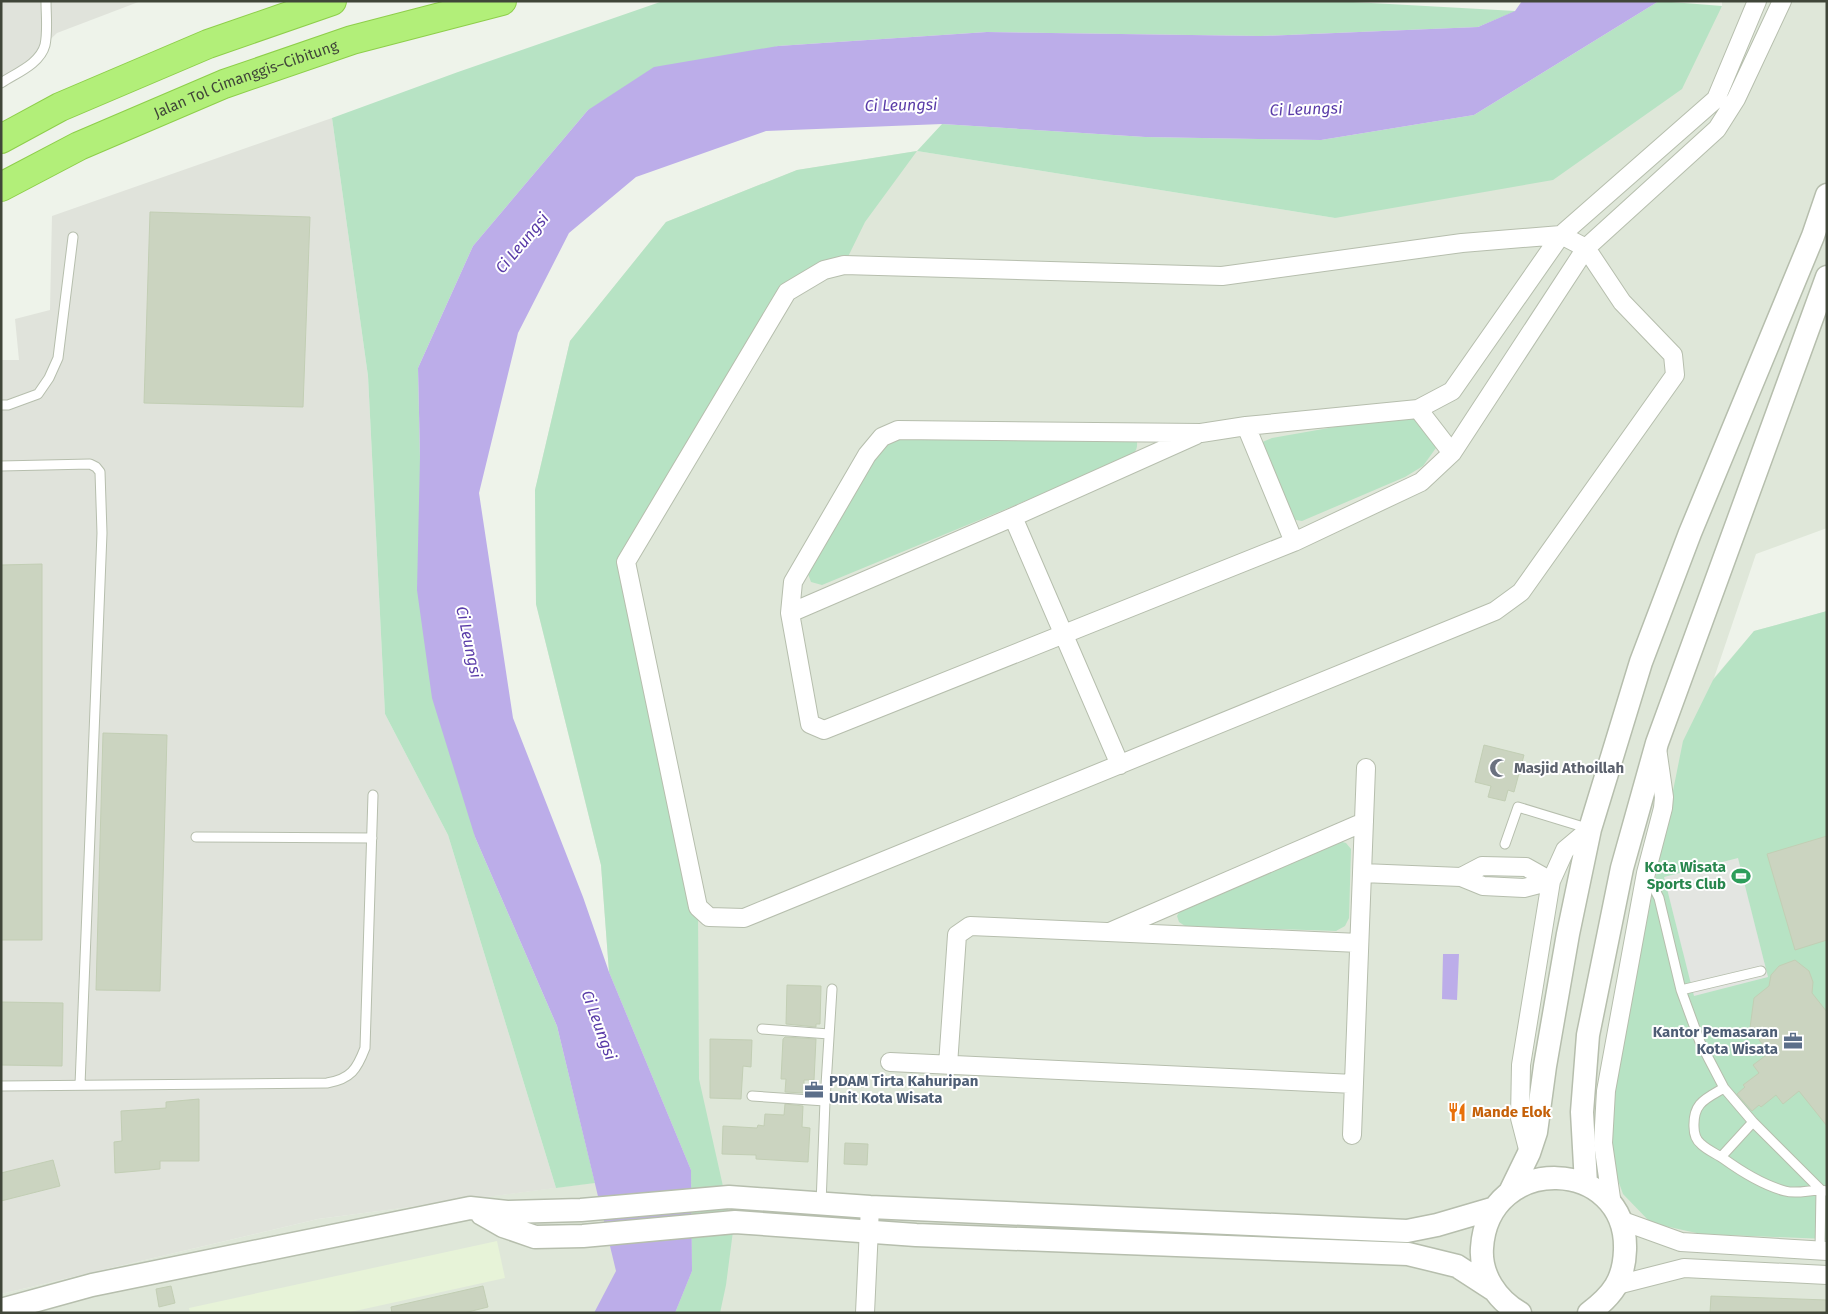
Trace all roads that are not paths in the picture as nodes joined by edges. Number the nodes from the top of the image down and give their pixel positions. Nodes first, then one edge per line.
1 (46, 1) edge
2 (332, 1) edge
3 (502, 1) edge
4 (1758, 1) edge
5 (1782, 1) edge
6 (1, 83) edge
7 (1, 139) edge
8 (1, 187) edge
9 (1827, 195) edge
10 (1561, 234) junction
11 (73, 237) dead end
12 (1586, 248) junction
13 (1827, 277) edge
14 (1, 405) edge
15 (1418, 409) junction
16 (1246, 426) junction
17 (1202, 433) junction
18 (1452, 453) junction
19 (1, 466) edge
20 (1013, 517) junction
21 (1294, 542) junction
22 (790, 612) junction
23 (1065, 633) junction
24 (1657, 743) junction
25 (1120, 765) junction
26 (1366, 768) dead end
27 (373, 795) dead end
28 (1364, 822) junction
29 (1590, 829) junction
30 (196, 837) dead end
31 (372, 838) junction
32 (1505, 844) dead end
33 (1362, 873) junction
34 (1646, 873) junction
35 (1551, 881) junction
36 (1108, 932) junction
37 (1359, 942) junction
38 (1760, 971) dead end
39 (832, 989) dead end
40 (1681, 990) junction
41 (762, 1029) dead end
42 (829, 1034) junction
43 (890, 1062) dead end
44 (948, 1065) junction
45 (1354, 1084) junction
46 (80, 1085) junction
47 (1, 1086) edge
48 (1724, 1088) junction
49 (752, 1096) dead end
50 (825, 1101) junction
51 (1753, 1122) junction
52 (1352, 1135) dead end
53 (1529, 1153) junction
54 (1721, 1156) junction
55 (1586, 1184) junction
56 (1824, 1190) edge
57 (1510, 1192) junction
58 (822, 1204) junction
59 (870, 1207) junction
60 (470, 1208) junction
61 (1495, 1208) junction
62 (1616, 1213) junction
63 (870, 1232) junction
64 (1824, 1251) edge
65 (1827, 1275) edge
66 (1617, 1285) junction
67 (1509, 1306) edge
68 (1, 1310) edge
69 (865, 1313) edge
70 (1589, 1313) edge

1 - 6 lane
2 - 7 highway
3 - 8 highway, Jalan Tol Cimanggis–Cibitung
4 - 10 street
5 - 12 street
9 - 29 street
10 - 12 street
10 - 15 street
10 - 25 street
11 - 14 lane
12 - 18 street
12 - 25 street
13 - 24 street
15 - 16 street
15 - 18 street
16 - 17 street
16 - 21 street
17 - 20 street
17 - 22 street
18 - 21 street
19 - 46 lane
20 - 22 street
20 - 23 street
21 - 23 street
22 - 23 street
23 - 25 street
24 - 34 street
24 - 55 street
26 - 28 street
27 - 31 lane
28 - 33 street
28 - 36 street
29 - 32 lane
29 - 35 street
29 - 53 street
30 - 31 lane
31 - 46 lane
33 - 35 street
33 - 37 street
34 - 40 lane
34 - 62 street
35 - 53 street
36 - 37 street
36 - 44 street
37 - 45 street
38 - 40 lane
39 - 42 lane
40 - 48 lane
41 - 42 lane
42 - 50 lane
43 - 44 street
44 - 45 street
45 - 52 street
46 - 47 lane
48 - 51 lane
48 - 54 lane
49 - 50 lane
50 - 58 lane
51 - 54 lane
51 - 56 lane
53 - 57 street
54 - 56 lane
55 - 57 street
55 - 62 street
56 - 64 lane
57 - 61 street
58 - 59 street
58 - 60 street
59 - 61 street
59 - 63 street
60 - 63 street
60 - 68 street
61 - 67 street
62 - 64 street
62 - 66 street
63 - 67 street
63 - 69 street
65 - 66 street
66 - 70 street

